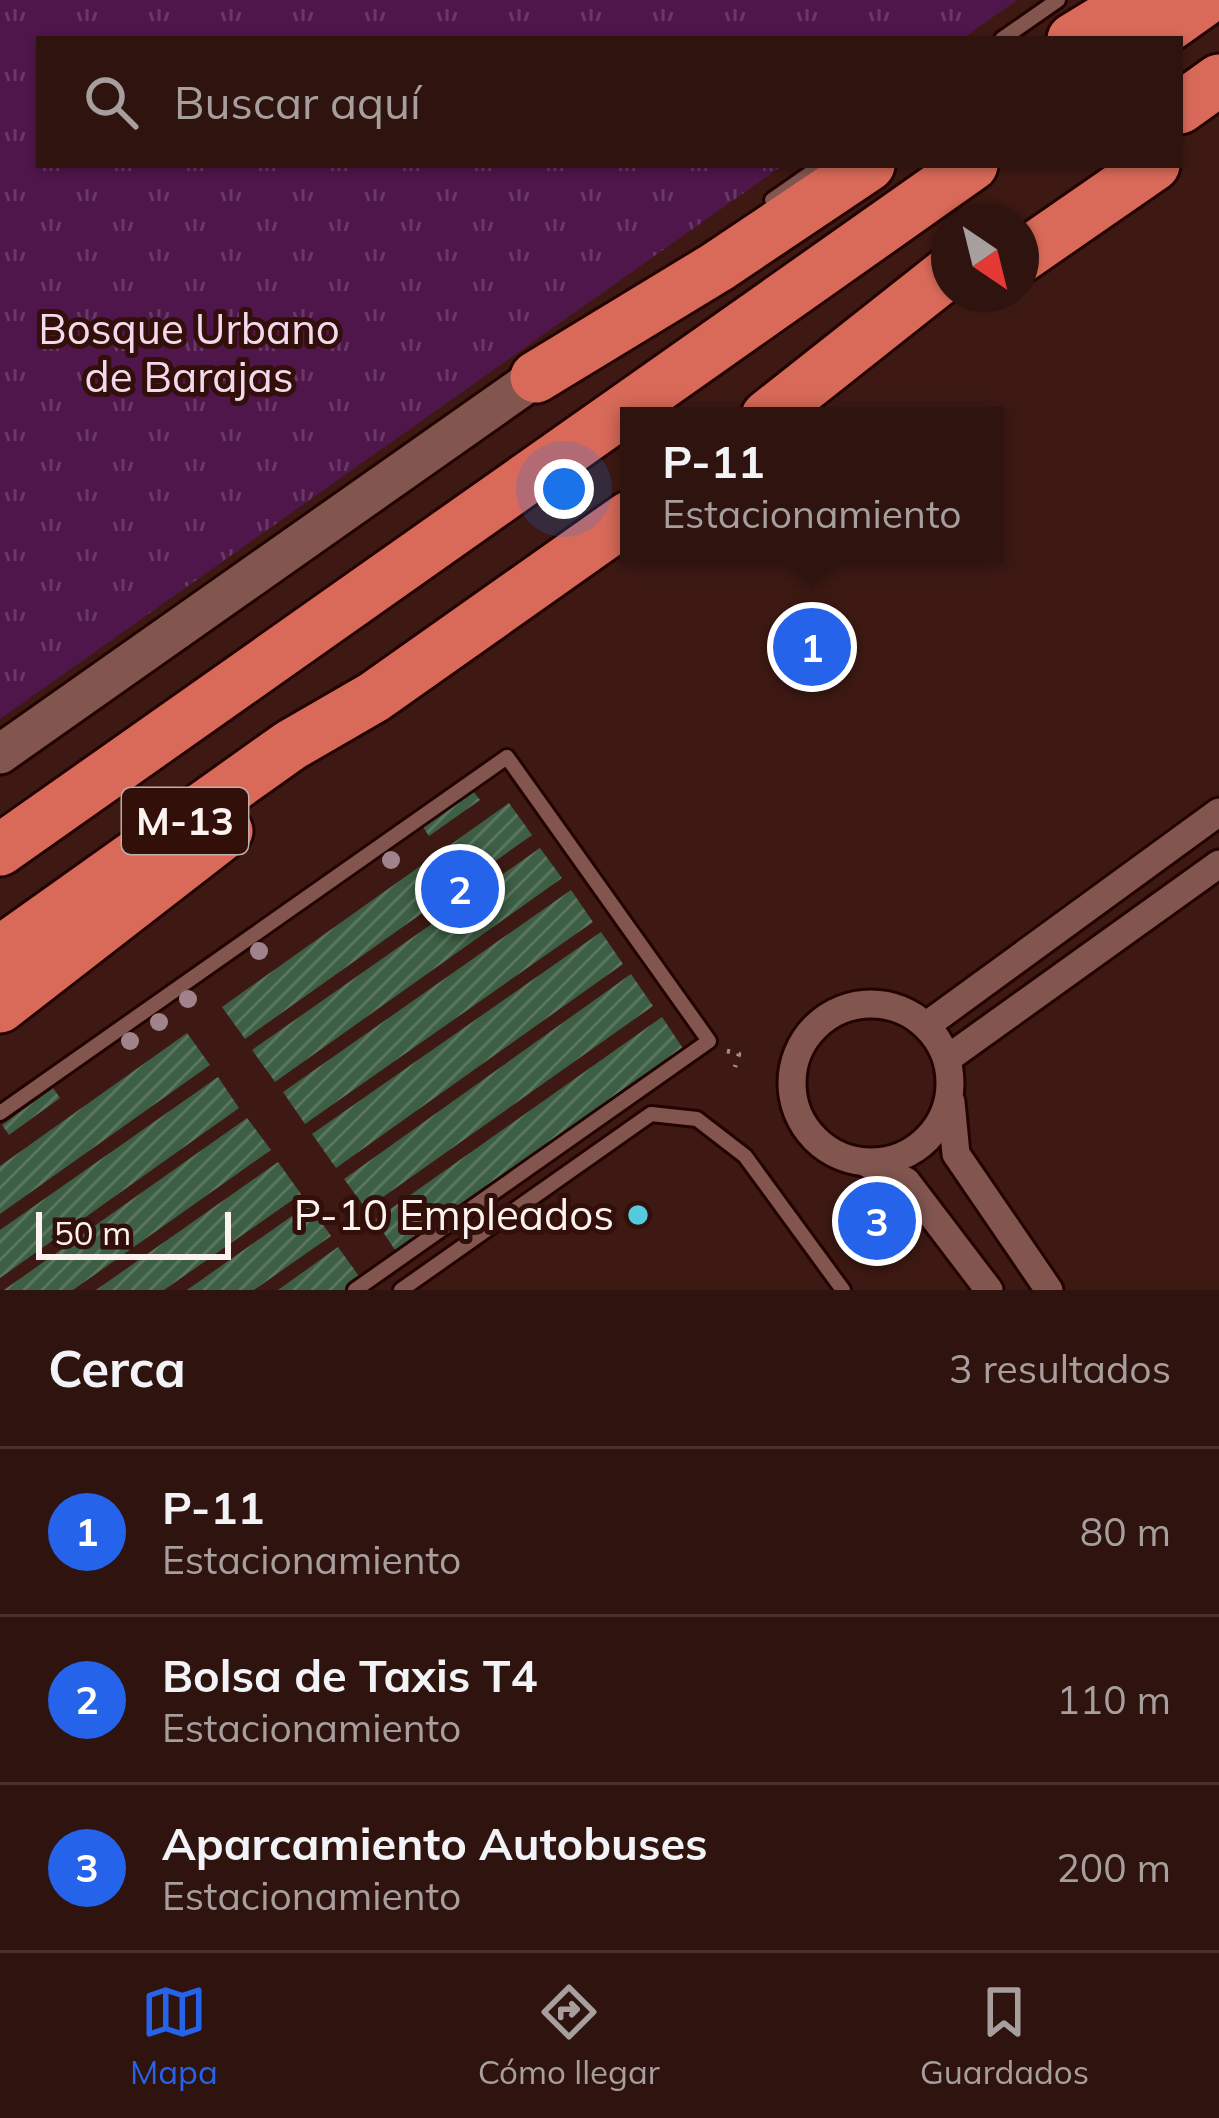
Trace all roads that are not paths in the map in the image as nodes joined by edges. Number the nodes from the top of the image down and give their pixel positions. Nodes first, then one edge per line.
1 (1058, 0) edge
2 (1137, 0) edge
3 (1205, 0) edge
4 (1006, 36) edge
5 (1078, 36) edge
6 (1154, 36) edge
7 (1219, 80) edge
8 (1183, 106) edge
9 (1219, 122) edge
10 (1183, 146) edge
11 (818, 168) edge
12 (865, 168) edge
13 (968, 168) edge
14 (1095, 168) edge
15 (1150, 168) edge
16 (1039, 208) edge
17 (753, 213) dead end
18 (1039, 245) edge
19 (931, 286) edge
20 (646, 291) dead end
21 (940, 312) edge
22 (536, 376) junction
23 (629, 407) edge
24 (778, 407) edge
25 (790, 407) edge
26 (620, 413) edge
27 (620, 523) edge
28 (374, 697) junction
29 (0, 754) edge
30 (1219, 812) edge
31 (0, 850) edge
32 (1219, 864) edge
33 (0, 952) edge
34 (0, 1007) edge
35 (927, 1025) junction
36 (947, 1059) junction
37 (950, 1095) junction
38 (0, 1113) edge
39 (864, 1162) junction
40 (355, 1290) edge
41 (401, 1290) edge
42 (843, 1290) edge
43 (989, 1290) edge
44 (1049, 1290) edge

1 - 4 lane
2 - 5 highway
3 - 6 highway
7 - 8 highway
9 - 10 highway
11 - 17 lane
12 - 22 highway
13 - 23 highway, M-13
14 - 16 highway
15 - 18 highway
19 - 24 highway
20 - 22 lane
21 - 25 highway
22 - 29 street
26 - 31 highway, M-13
27 - 28 highway, M-13
28 - 33 highway, M-13
28 - 34 highway
30 - 35 street
32 - 36 street
35 - 36 street
35 - 39 street
36 - 37 street
37 - 39 street
37 - 44 street
38 - 40 lane
39 - 43 street
41 - 42 lane

